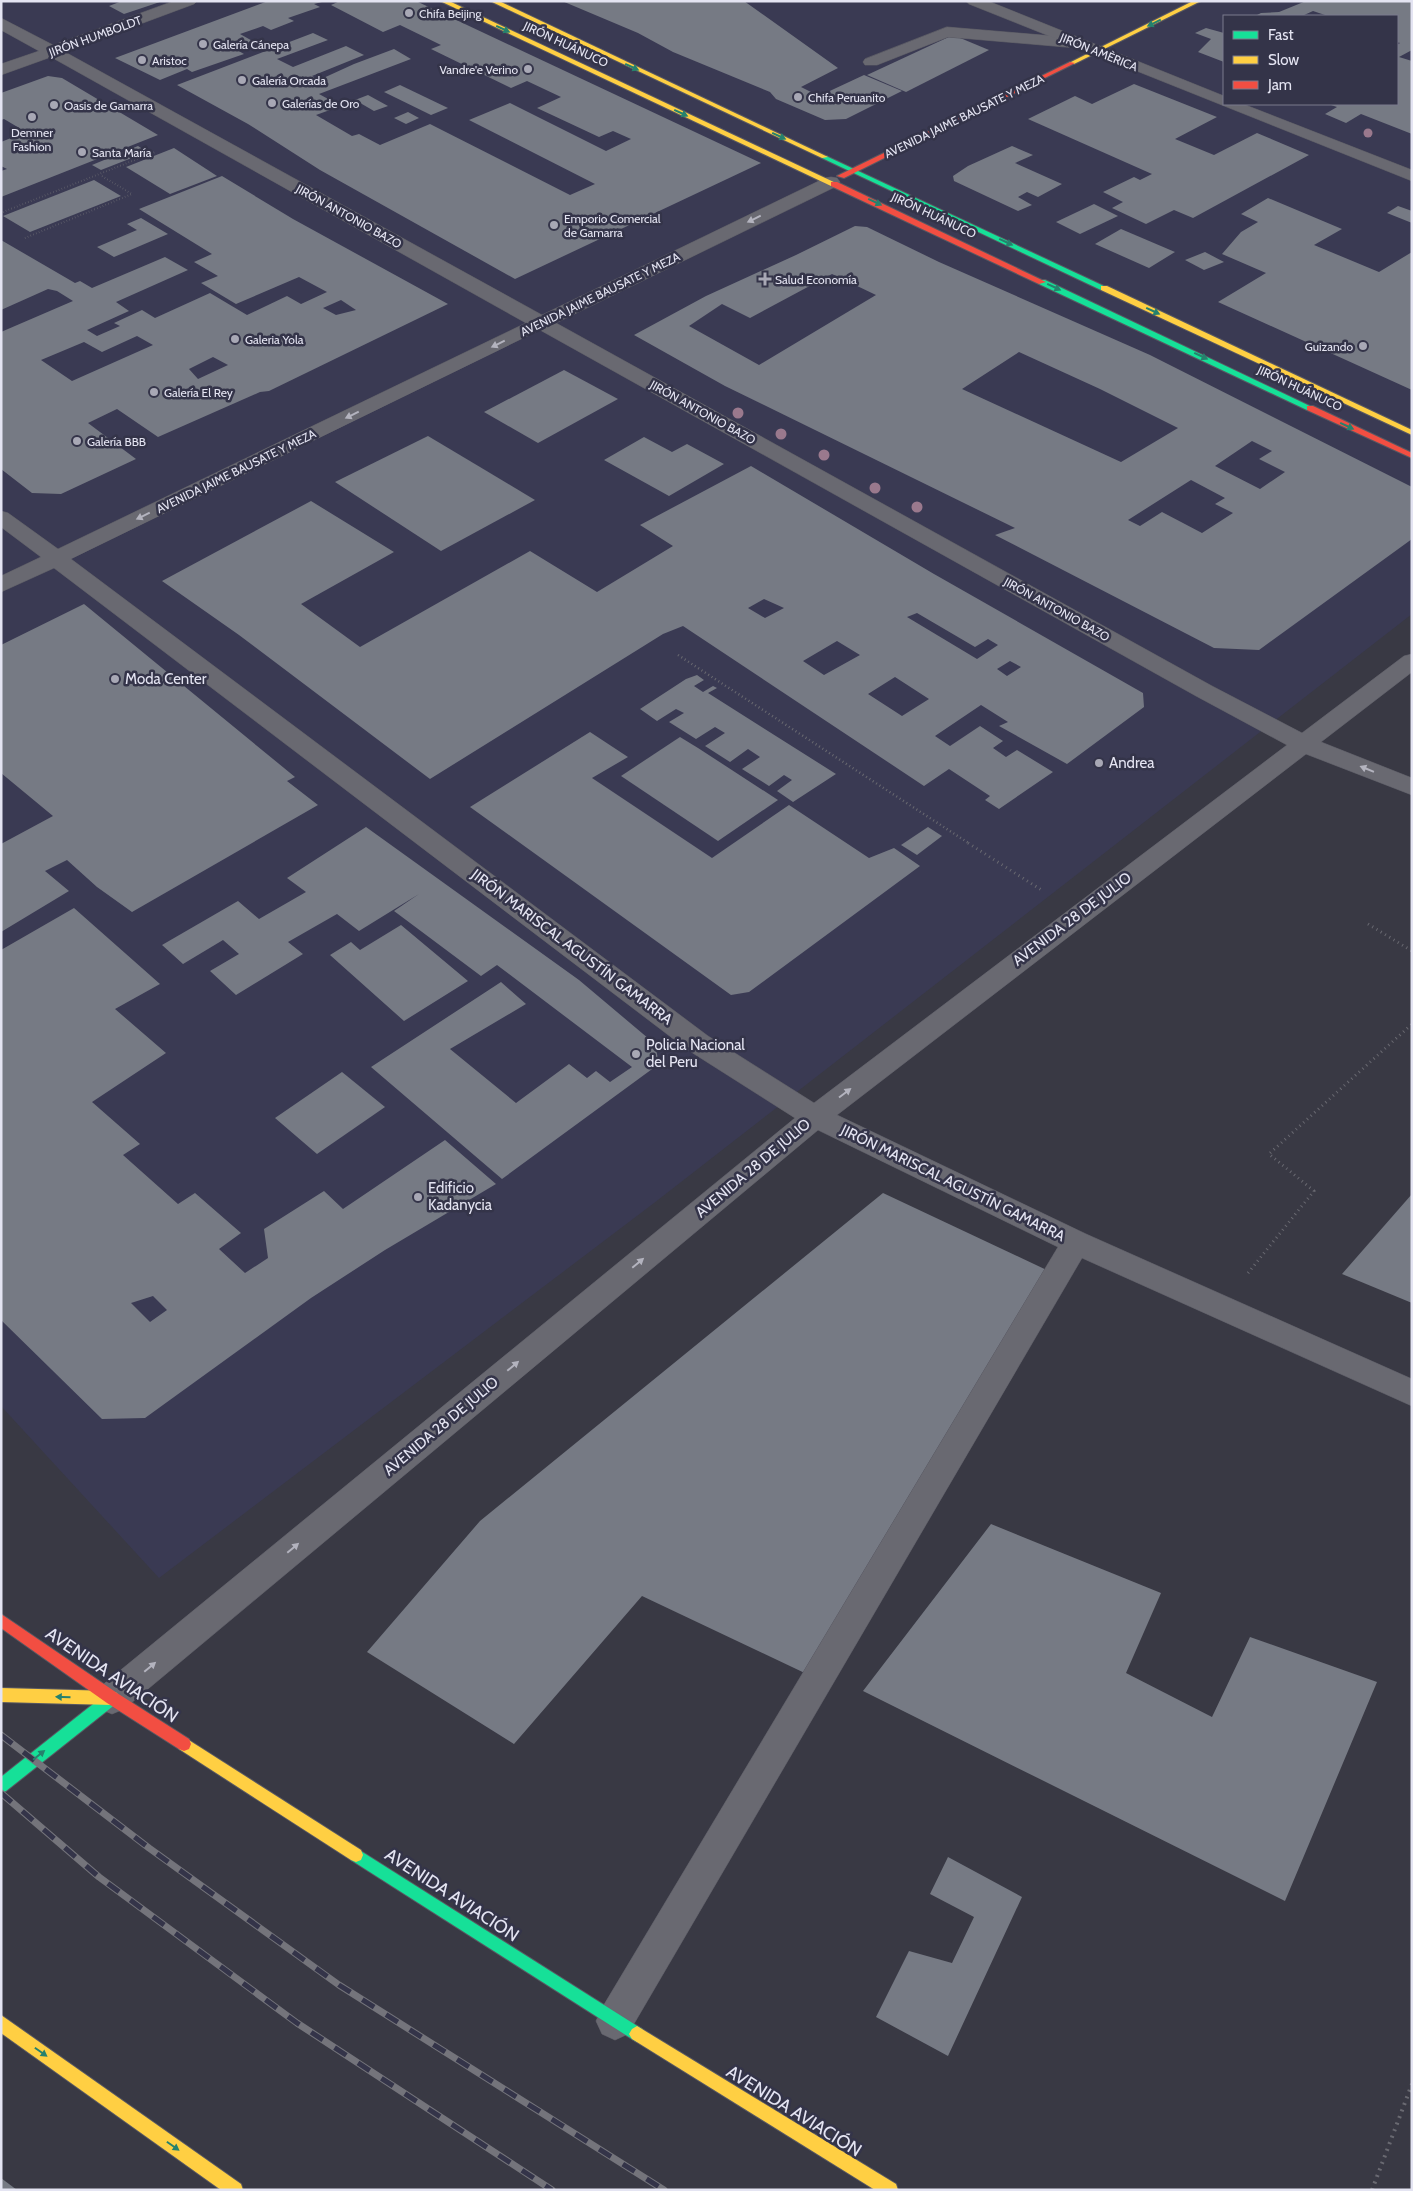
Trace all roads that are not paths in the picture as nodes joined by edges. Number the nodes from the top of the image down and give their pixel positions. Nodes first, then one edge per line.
1 (189, 1) edge
2 (442, 1) edge
3 (493, 1) edge
4 (974, 1) edge
5 (1198, 1) edge
6 (1, 23) edge
7 (1077, 43) junction
8 (52, 51) junction
9 (1096, 51) junction
10 (871, 62) dead end
11 (1, 70) edge
12 (1223, 102) edge
13 (1232, 105) edge
14 (853, 170) junction
15 (1412, 176) edge
16 (831, 182) junction
17 (541, 322) junction
18 (1412, 433) edge
19 (1412, 456) edge
20 (1, 517) edge
21 (56, 559) junction
22 (1, 585) edge
23 (1412, 661) edge
24 (1302, 743) junction
25 (1412, 787) edge
26 (815, 1117) junction
27 (1076, 1242) junction
28 (1412, 1393) edge
29 (1, 1620) edge
30 (1, 1695) edge
31 (112, 1698) junction
32 (1, 1786) edge
33 (615, 2021) junction
34 (1, 2023) edge
35 (235, 2190) edge
36 (890, 2190) edge

1 - 8 street, JIRÓN HUMBOLDT
2 -> 16 street, JIRÓN HUÁNUCO
3 -> 14 street, JIRÓN HUÁNUCO
4 - 7 street, JIRÓN AMÈRICA
5 -> 9 street, AVENIDA JAIME BAUSATE Y MEZA
6 - 8 street, JIRÓN ANTONIO BAZO
7 - 9 street, JIRÓN AMÈRICA
7 - 10 street
8 - 11 street, JIRÓN HUMBOLDT
8 - 17 street, JIRÓN ANTONIO BAZO
9 - 12 street, JIRÓN AMÈRICA
9 - 14 street, AVENIDA JAIME BAUSATE Y MEZA
13 - 15 street
14 - 16 street, AVENIDA JAIME BAUSATE Y MEZA
14 -> 18 street, JIRÓN HUÁNUCO
16 -> 17 street, AVENIDA JAIME BAUSATE Y MEZA
16 -> 19 street, JIRÓN HUÁNUCO
17 -> 21 street, AVENIDA JAIME BAUSATE Y MEZA
17 - 24 street, JIRÓN ANTONIO BAZO
20 - 21 street, JIRÓN MARISCAL AGUSTÍN GAMARRA
21 - 22 street, AVENIDA JAIME BAUSATE Y MEZA
21 - 26 street, JIRÓN MARISCAL AGUSTÍN GAMARRA
23 - 24 street, AVENIDA 28 DE JULIO
25 -> 24 street, JIRÓN ANTONIO BAZO
26 -> 24 street, AVENIDA 28 DE JULIO
26 - 27 street, JIRÓN MARISCAL AGUSTÍN GAMARRA
31 -> 26 street, AVENIDA 28 DE JULIO
27 - 28 street, JIRÓN MARISCAL AGUSTÍN GAMARRA
27 - 33 street
29 - 31 street, AVENIDA AVIACIÓN
31 -> 30 street
32 -> 31 street, AVENIDA 28 DE JULIO
31 - 33 street, AVENIDA AVIACIÓN
33 - 36 street, AVENIDA AVIACIÓN
34 -> 35 street

